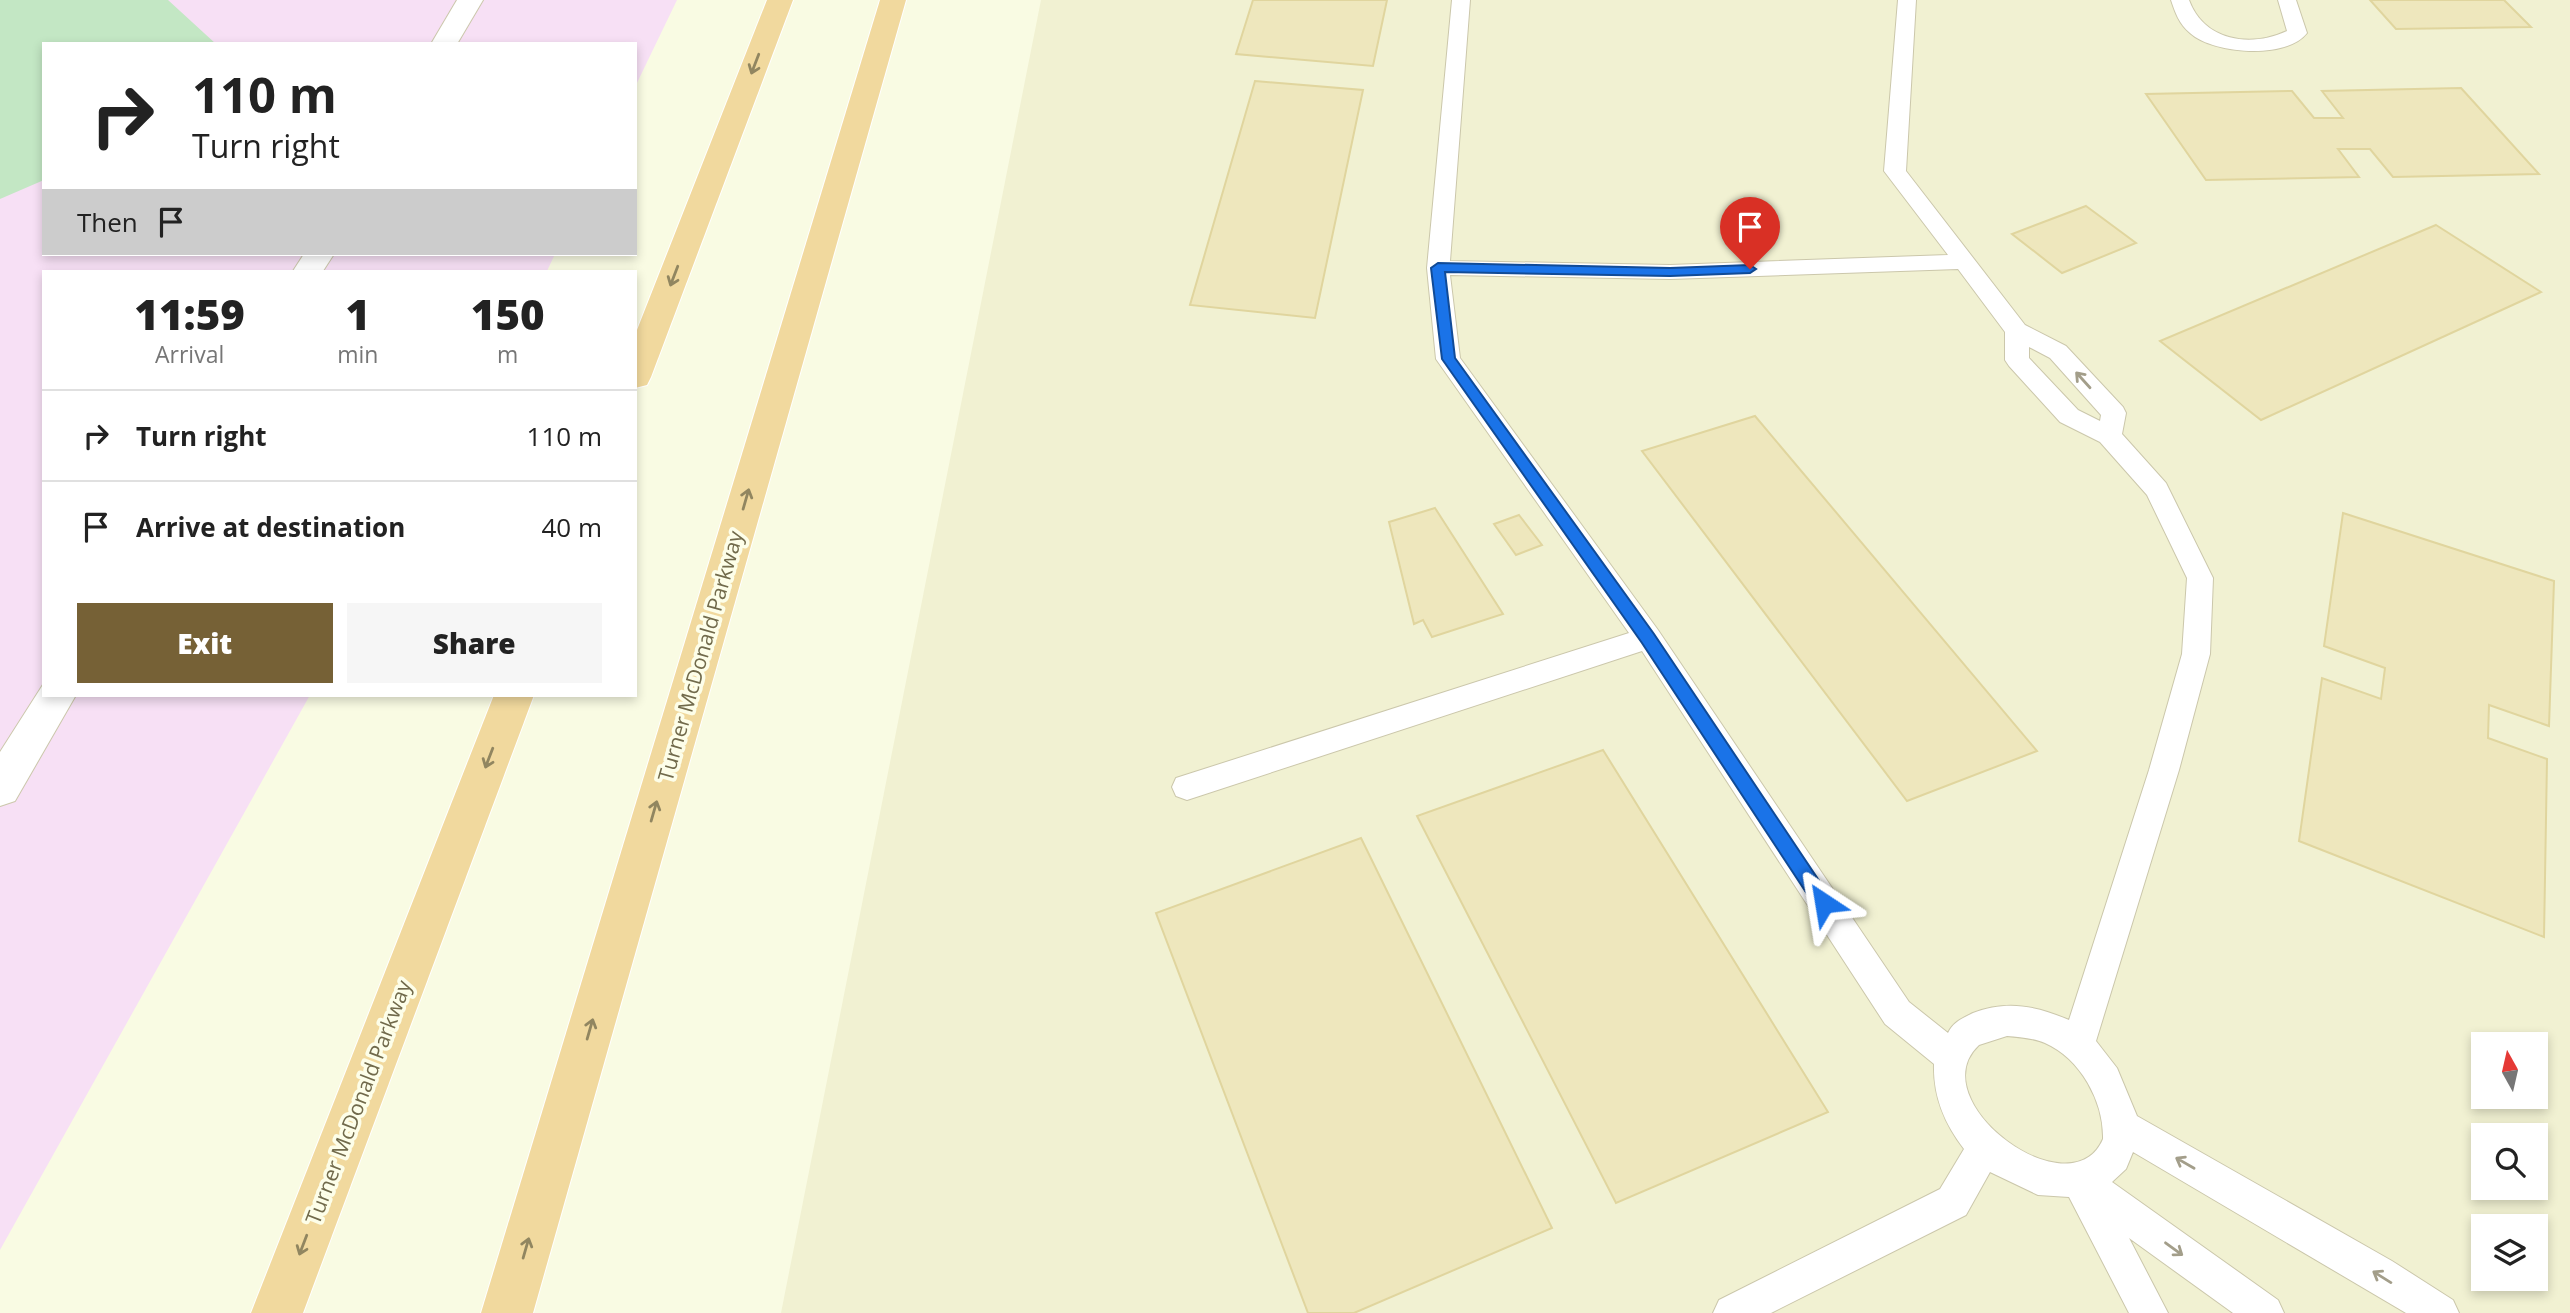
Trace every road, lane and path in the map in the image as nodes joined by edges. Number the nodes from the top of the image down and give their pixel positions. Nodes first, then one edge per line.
1 (470, 0) edge
2 (780, 0) edge
3 (893, 0) edge
4 (1461, 0) edge
5 (1907, 0) edge
6 (2180, 0) edge
7 (2287, 0) edge
8 (445, 42) edge
9 (1962, 262) junction
10 (1438, 268) junction
11 (2017, 331) junction
12 (637, 372) edge
13 (2109, 436) junction
14 (1648, 638) junction
15 (55, 697) edge
16 (513, 697) edge
17 (0, 788) edge
18 (1187, 788) dead end
19 (2078, 1045) junction
20 (1953, 1058) junction
21 (2121, 1126) junction
22 (1985, 1146) junction
23 (2079, 1180) junction
24 (277, 1313) edge
25 (507, 1313) edge
26 (1732, 1313) edge
27 (2149, 1313) edge
28 (2265, 1313) edge
29 (2440, 1313) edge

1 - 8 street
2 -> 12 highway
25 -> 3 highway, Turner McDonald Parkway
4 - 10 lane
5 - 9 lane
6 - 7 lane
9 - 10 lane
9 - 11 lane
10 - 14 lane
11 - 13 lane
13 -> 11 lane
13 - 19 lane
14 - 18 lane
14 - 20 lane
15 - 17 street
16 -> 24 highway, Turner McDonald Parkway
19 - 20 lane
19 - 21 lane
20 - 22 lane
21 - 23 lane
29 -> 21 lane
22 - 23 lane
22 - 26 lane
23 - 27 lane
23 -> 28 lane

